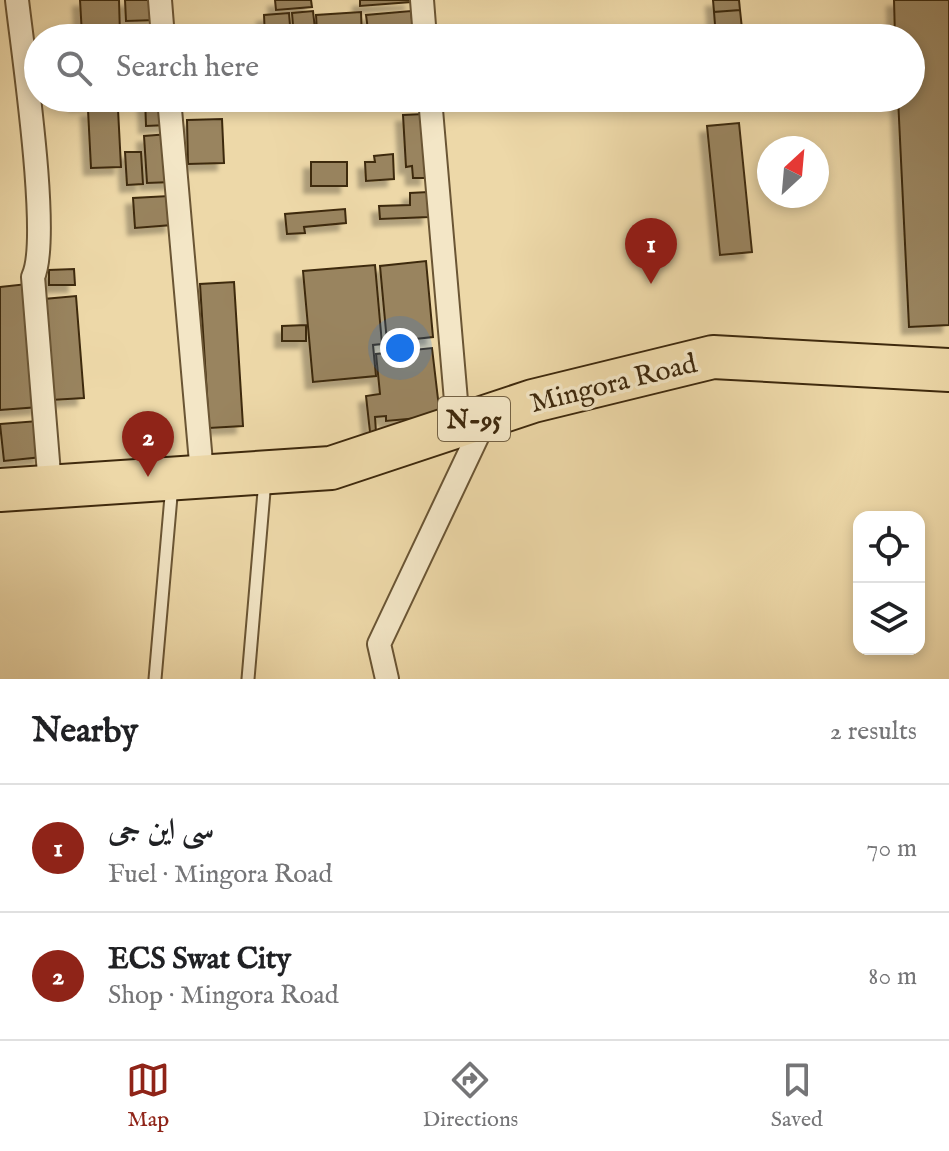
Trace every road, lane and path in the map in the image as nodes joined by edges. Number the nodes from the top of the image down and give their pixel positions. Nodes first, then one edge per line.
1 (17, 0) edge
2 (160, 0) edge
3 (422, 0) edge
4 (162, 24) edge
5 (424, 24) edge
6 (24, 71) edge
7 (28, 112) edge
8 (170, 112) edge
9 (432, 112) edge
10 (949, 370) edge
11 (473, 420) junction
12 (266, 471) junction
13 (187, 475) junction
14 (50, 486) junction
15 (0, 492) edge
16 (155, 679) edge
17 (248, 679) edge
18 (387, 679) edge

1 - 6 street
2 - 4 street
3 - 5 street
7 - 14 street
8 - 13 street
9 - 11 street
10 - 11 highway, Mingora Road / N-95
11 - 12 highway, Mingora Road / N-95
11 - 18 street
12 - 13 highway, Mingora Road / N-95
12 - 17 lane
13 - 14 highway, Mingora Road / N-95
13 - 16 lane
14 - 15 highway, Mingora Road / N-95

